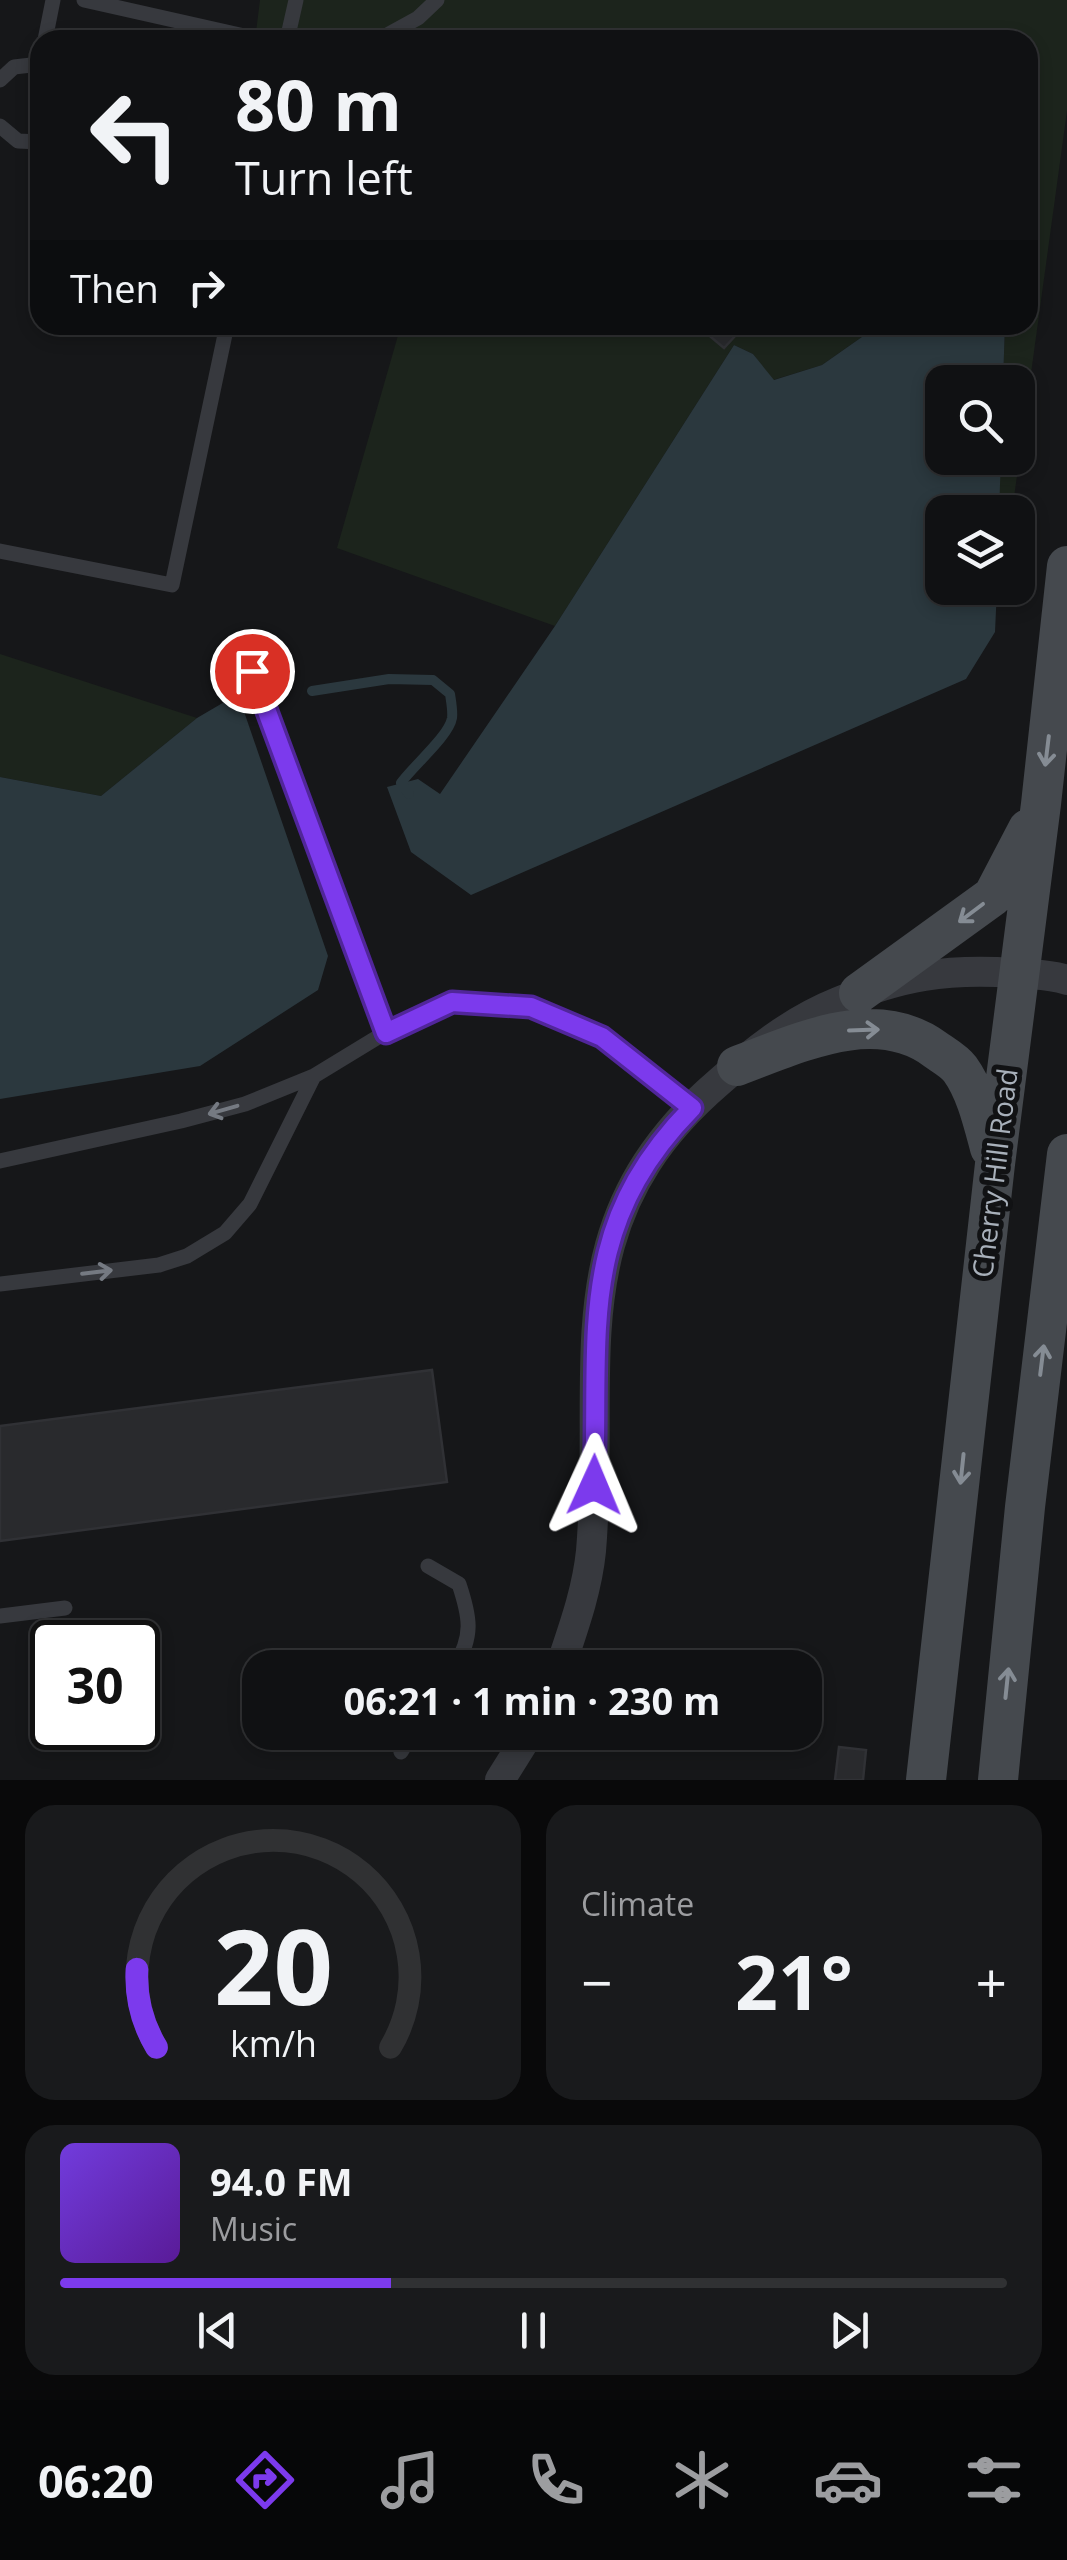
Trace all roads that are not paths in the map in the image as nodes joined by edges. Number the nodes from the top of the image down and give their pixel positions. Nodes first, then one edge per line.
1 (53, 0) edge
2 (84, 0) edge
3 (296, 0) edge
4 (437, 0) edge
5 (47, 30) edge
6 (218, 30) edge
7 (289, 30) edge
8 (396, 30) edge
9 (30, 65) edge
10 (0, 80) edge
11 (0, 126) edge
12 (30, 141) edge
13 (225, 335) edge
14 (0, 551) edge
15 (1067, 566) edge
16 (252, 671) dead end
17 (1041, 804) junction
18 (1019, 974) junction
19 (1067, 980) edge
20 (859, 993) junction
21 (386, 1033) junction
22 (737, 1066) junction
23 (314, 1076) junction
24 (692, 1108) junction
25 (1067, 1154) edge
26 (0, 1161) edge
27 (995, 1164) junction
28 (0, 1284) edge
29 (428, 1566) dead end
30 (65, 1608) dead end
31 (0, 1616) edge
32 (463, 1650) edge
33 (566, 1650) edge
34 (519, 1750) edge
35 (500, 1780) edge
36 (926, 1780) edge
37 (998, 1780) edge

1 - 5 lane
2 - 6 lane
3 - 7 lane
4 - 8 lane
9 - 10 lane
11 - 12 lane
13 - 14 lane
15 -> 17 main road, Cherry Hill Road
16 - 21 lane
17 - 18 main road, Cherry Hill Road
17 -> 20 main road
18 - 19 street
18 - 20 street
18 - 27 main road, Cherry Hill Road
20 - 22 street
21 - 23 lane
21 - 24 lane
22 - 24 street
22 -> 27 main road
23 -> 26 lane
28 -> 23 lane
24 - 33 street
37 -> 25 main road
27 -> 36 main road, Cherry Hill Road
29 - 32 lane
30 - 31 lane
34 - 35 street

